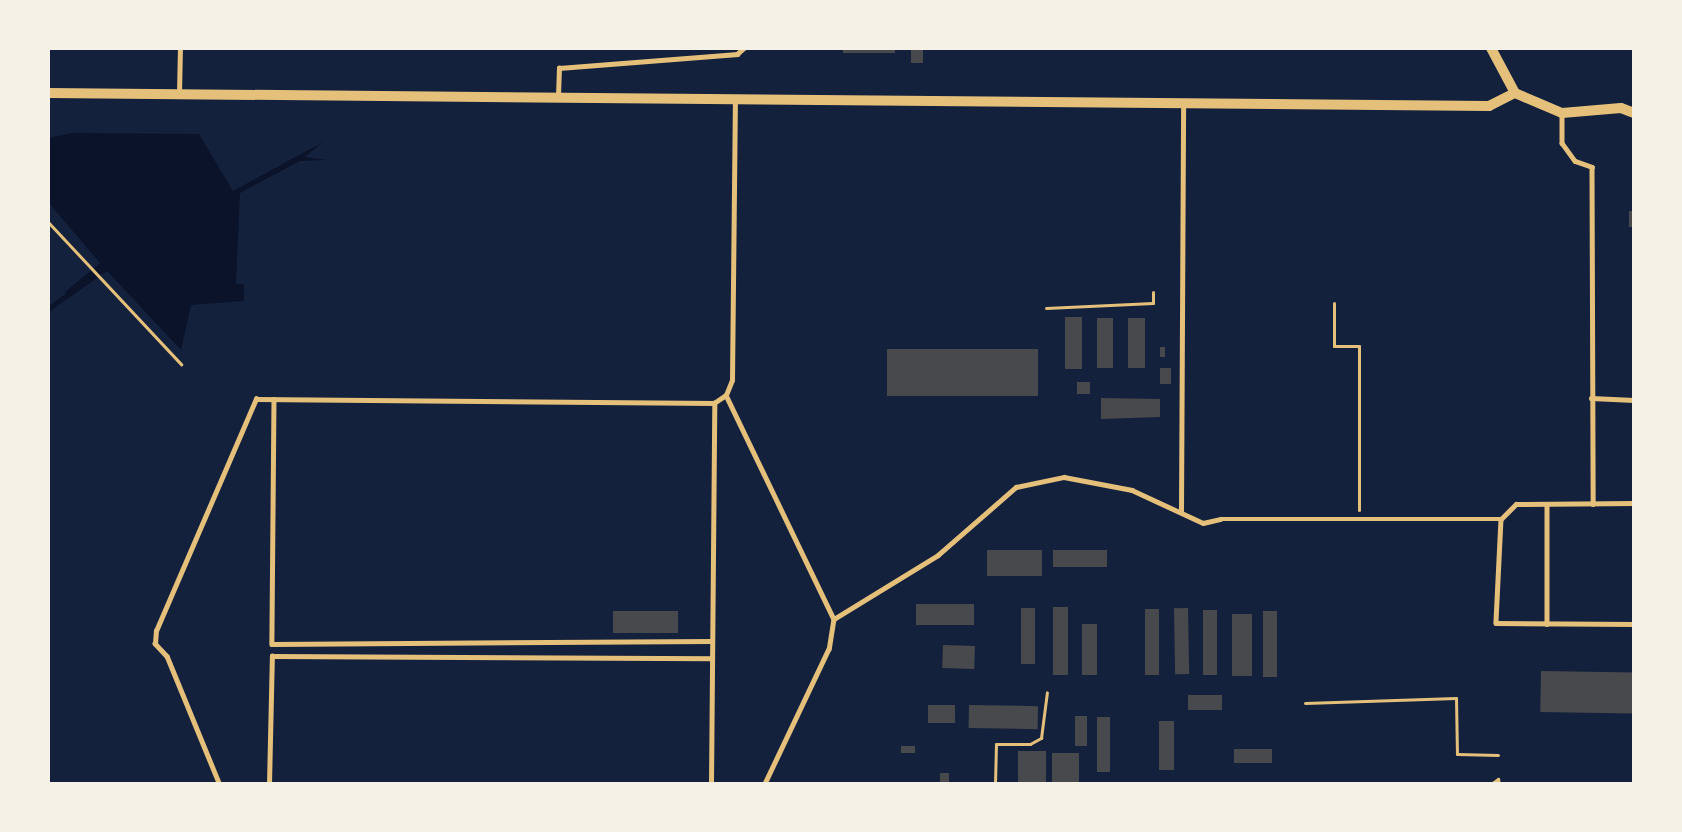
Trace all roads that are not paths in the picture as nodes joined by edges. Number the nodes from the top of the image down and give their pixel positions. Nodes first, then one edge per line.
1 (180, 48) edge
2 (744, 48) edge
3 (1491, 48) edge
4 (48, 93) edge
5 (1515, 93) junction
6 (179, 94) junction
7 (558, 100) junction
8 (735, 104) junction
9 (1183, 104) junction
10 (1562, 113) junction
11 (1634, 113) edge
12 (726, 394) junction
13 (1591, 398) junction
14 (274, 399) junction
15 (1634, 400) edge
16 (714, 403) junction
17 (1634, 503) edge
18 (1547, 504) junction
19 (1593, 504) junction
20 (1181, 511) junction
21 (1501, 519) junction
22 (834, 619) junction
23 (1547, 624) junction
24 (1634, 624) edge
25 (712, 641) junction
26 (712, 658) junction
27 (219, 784) edge
28 (269, 784) edge
29 (711, 784) edge
30 (765, 784) edge

1 - 6 lane
2 - 7 lane
3 - 5 street
4 - 6 street
5 - 9 street
5 - 10 street
6 - 7 street
7 - 8 street
8 - 9 street
8 - 12 lane
9 - 20 lane
10 - 11 street
10 - 13 lane
12 - 16 lane
12 - 22 lane
13 - 15 lane
13 - 19 lane
14 - 16 lane
14 - 25 lane
14 - 27 lane
16 - 25 lane
17 - 19 lane
18 - 19 lane
18 - 21 lane
18 - 23 lane
20 - 21 lane
20 - 22 lane
21 - 23 lane
22 - 30 lane
23 - 24 lane
25 - 26 lane
26 - 28 lane
26 - 29 lane

